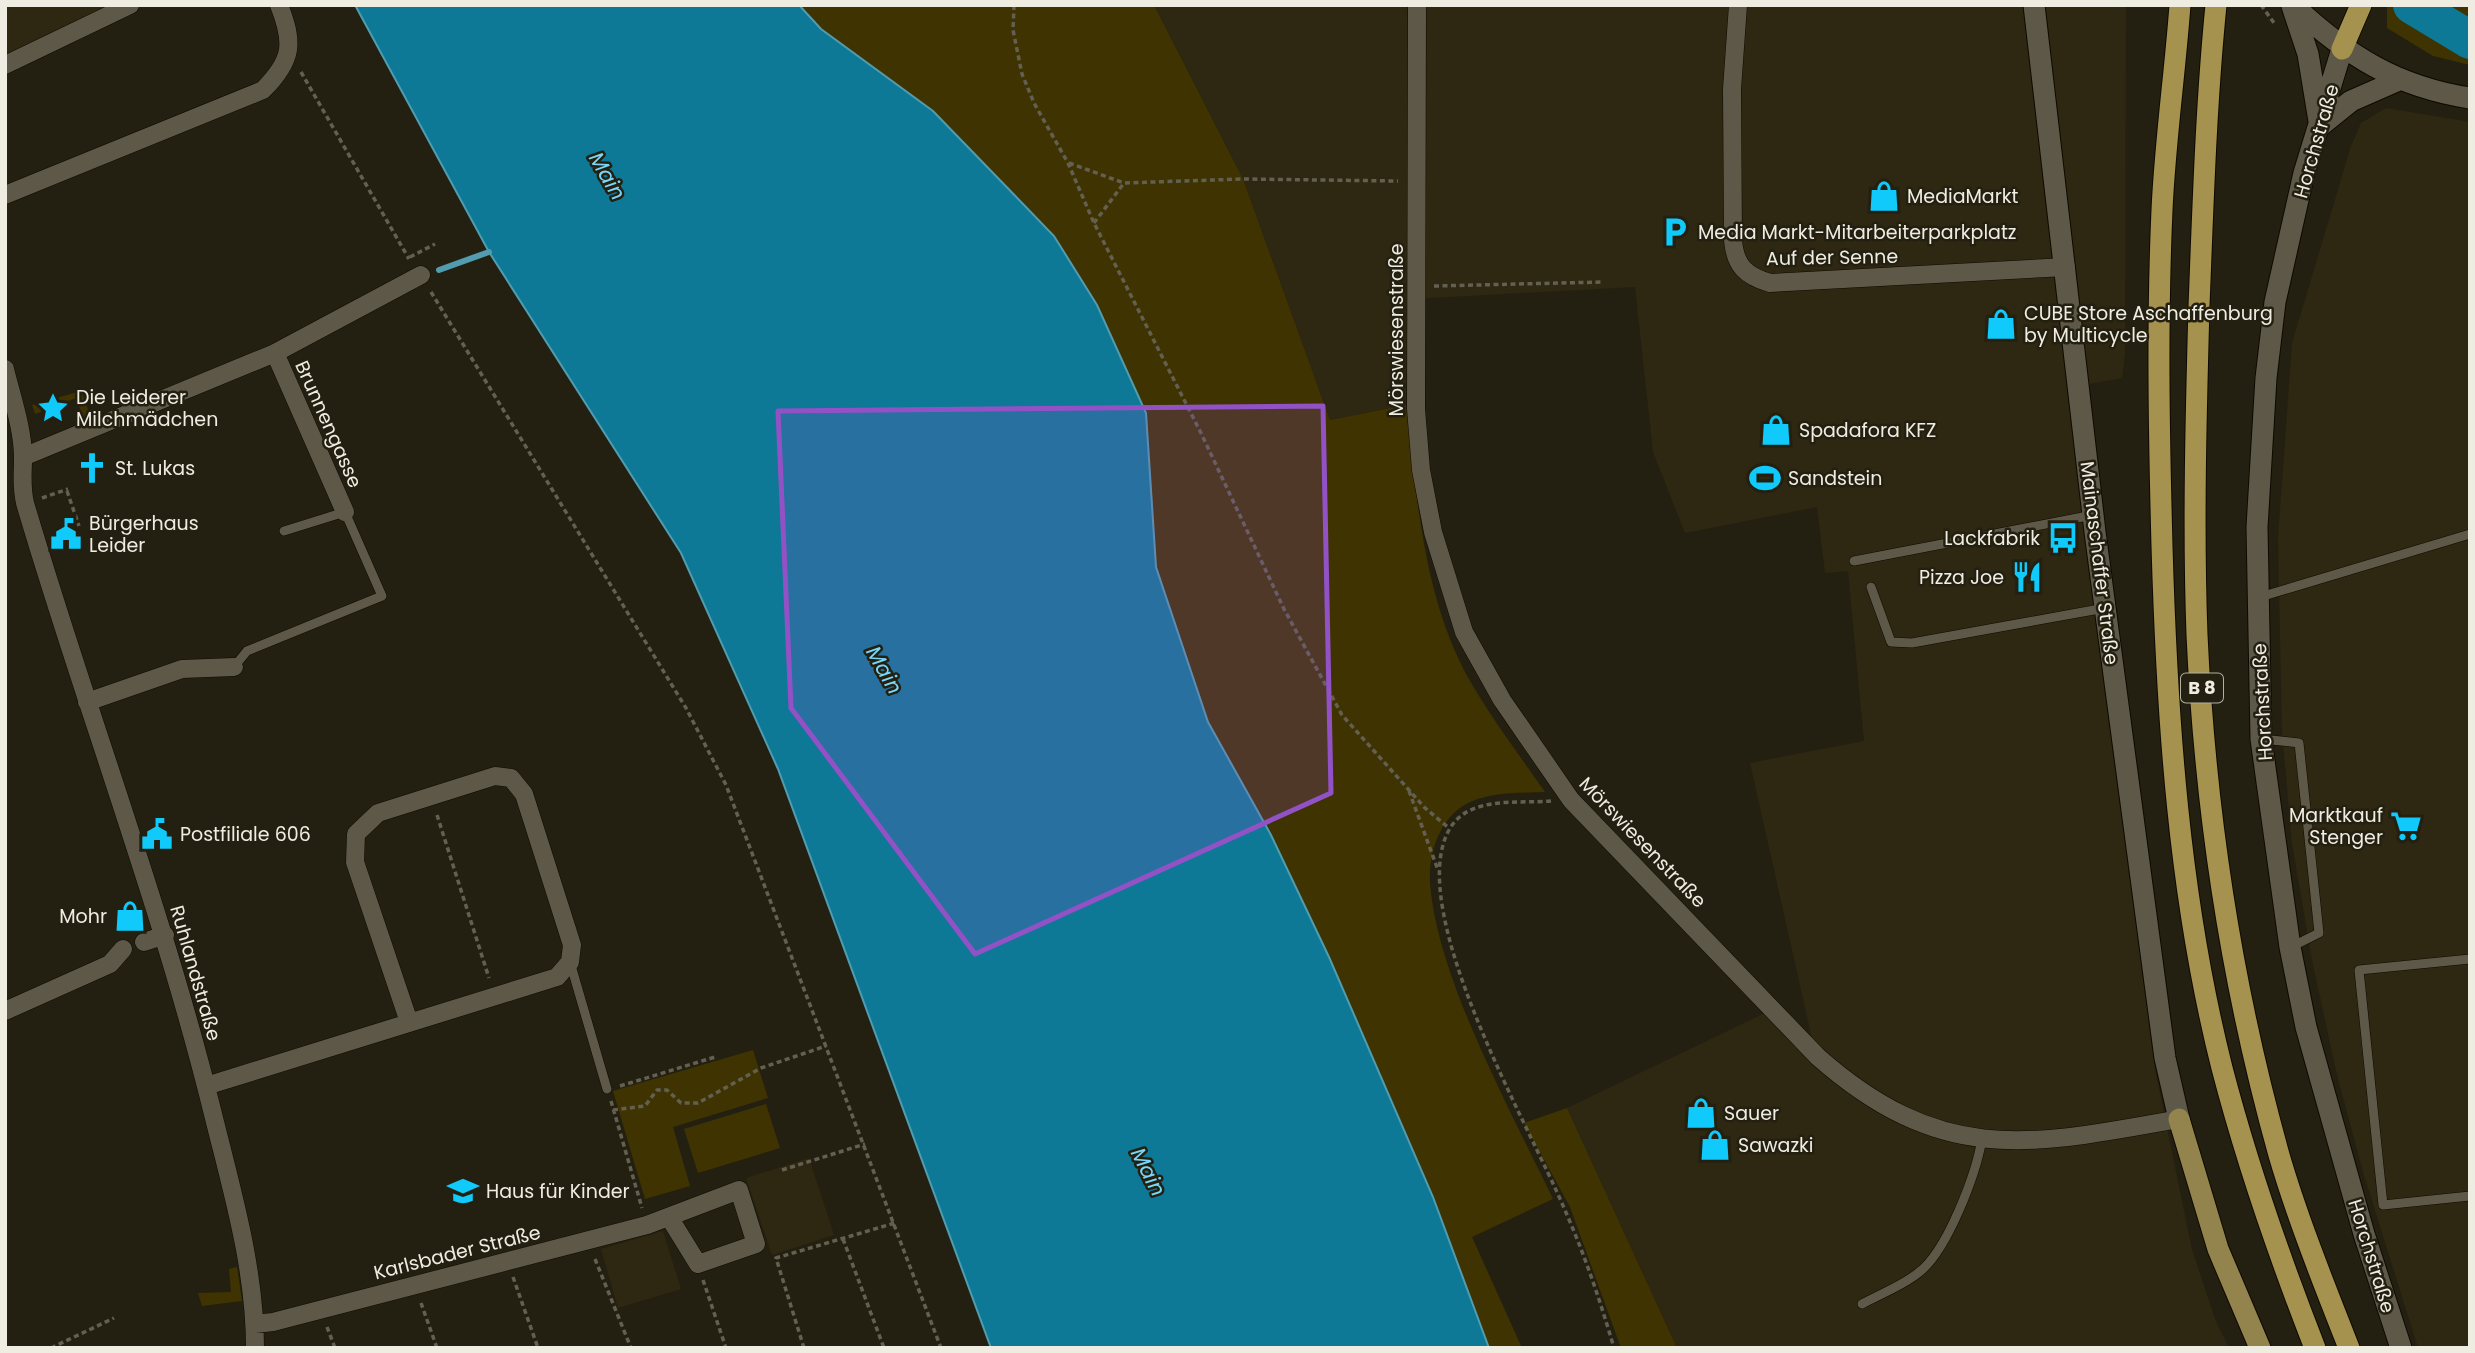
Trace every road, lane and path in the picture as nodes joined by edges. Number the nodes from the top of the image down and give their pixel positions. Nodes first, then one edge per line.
1 (130, 5) edge
2 (279, 5) edge
3 (1014, 5) edge
4 (1417, 5) edge
5 (1738, 5) edge
6 (2034, 5) edge
7 (2180, 5) edge
8 (2292, 5) edge
9 (2358, 12) edge
10 (2215, 13) edge
11 (2342, 49) junction
12 (289, 52) junction
13 (5, 65) edge
14 (2399, 80) junction
15 (2470, 98) edge
16 (2320, 127) junction
17 (1068, 163) junction
18 (1417, 181) junction
19 (1124, 183) junction
20 (5, 195) edge
21 (1094, 223) junction
22 (435, 244) dead end
23 (408, 258) junction
24 (2066, 267) junction
25 (421, 275) junction
26 (1603, 282) dead end
27 (1416, 287) junction
28 (275, 353) junction
29 (5, 369) edge
30 (23, 457) junction
31 (13, 483) edge
32 (46, 496) dead end
33 (345, 512) junction
34 (2093, 515) junction
35 (78, 525) dead end
36 (284, 531) dead end
37 (2470, 534) edge
38 (1854, 561) dead end
39 (1871, 587) dead end
40 (2258, 598) junction
41 (2105, 608) junction
42 (234, 667) joint
43 (87, 702) junction
44 (2261, 739) junction
45 (1409, 789) junction
46 (431, 797) junction
47 (1570, 800) junction
48 (1449, 828) junction
49 (1438, 872) junction
50 (165, 935) junction
51 (144, 942) dead end
52 (2290, 947) junction
53 (123, 949) dead end
54 (2470, 959) edge
55 (570, 962) junction
56 (495, 996) junction
57 (5, 1011) edge
58 (409, 1022) junction
59 (826, 1046) junction
60 (715, 1057) dead end
61 (206, 1086) junction
62 (607, 1089) junction
63 (613, 1110) junction
64 (2179, 1119) junction
65 (1982, 1139) junction
66 (865, 1144) junction
67 (782, 1170) dead end
68 (2470, 1196) edge
69 (669, 1217) junction
70 (896, 1223) junction
71 (647, 1225) junction
72 (844, 1238) junction
73 (587, 1241) junction
74 (506, 1261) junction
75 (698, 1264) junction
76 (415, 1284) junction
77 (1861, 1304) dead end
78 (114, 1318) dead end
79 (255, 1324) junction
80 (51, 1348) edge
81 (255, 1348) edge
82 (437, 1348) edge
83 (538, 1348) edge
84 (631, 1348) edge
85 (726, 1348) edge
86 (804, 1348) edge
87 (884, 1348) edge
88 (941, 1348) edge
89 (1614, 1348) edge
90 (2260, 1348) edge
91 (2315, 1348) edge
92 (2349, 1348) edge
93 (2401, 1348) edge

1 - 13 street
2 - 12 street
3 - 17 path
4 - 18 street, Mörswiesenstraße
5 - 24 street, Auf der Senne
6 - 24 street, Mainaschaffer Straße
7 - 91 highway, B 8
8 - 11 street
8 - 16 street
9 - 11 highway
10 - 92 highway, B 8
11 - 14 street
11 - 16 street, Horchstraße
12 - 20 street
12 - 23 path
14 - 15 street
14 - 16 street
16 - 40 street, Horchstraße
17 - 19 path
17 - 21 path
18 - 19 path
18 - 27 street, Mörswiesenstraße
19 - 21 path
21 - 45 path
22 - 23 path
23 - 25 path
24 - 34 street, Mainaschaffer Straße
25 - 28 street, Brunnengasse
25 - 59 path
26 - 27 path
27 - 47 street, Mörswiesenstraße
28 - 30 street, Brunnengasse
28 - 33 street, Brunnengasse
29 - 30 street, Ruhlandstraße
30 - 31 street, Ruhlandstraße
31 - 43 street, Ruhlandstraße
32 - 35 path
33 - 36 lane
33 - 42 lane
34 - 38 lane
34 - 41 street, Mainaschaffer Straße
37 - 40 lane
39 - 41 lane
40 - 44 street, Horchstraße
41 - 64 street, Mainaschaffer Straße
42 - 43 street
43 - 50 street, Ruhlandstraße
44 - 52 street, Horchstraße
44 - 52 lane
45 - 48 path
45 - 49 path
46 - 55 street
46 - 56 path
46 - 58 street
47 - 48 path
47 - 65 street, Mörswiesenstraße
48 - 49 path
49 - 89 path
50 - 51 street
50 - 61 street, Ruhlandstraße
52 - 93 street, Horchstraße
53 - 57 street
54 - 68 lane
55 - 56 street
55 - 62 lane
56 - 58 street
58 - 61 street
59 - 63 path
59 - 66 path
60 - 62 path
61 - 79 street, Ruhlandstraße
62 - 63 path
63 - 71 path
64 - 65 street, Mörswiesenstraße
64 - 90 main road
65 - 77 lane
66 - 67 path
66 - 70 path
69 - 71 street, Karlsbader Straße
69 - 75 street
69 - 75 street, Karlsbader Straße
70 - 72 path
70 - 88 path
71 - 73 street, Karlsbader Straße
72 - 86 path
72 - 87 path
73 - 74 street, Karlsbader Straße
73 - 84 path
74 - 76 street, Karlsbader Straße
74 - 83 path
75 - 85 path
76 - 79 street, Karlsbader Straße
76 - 82 path
78 - 80 path
79 - 81 street, Ruhlandstraße

